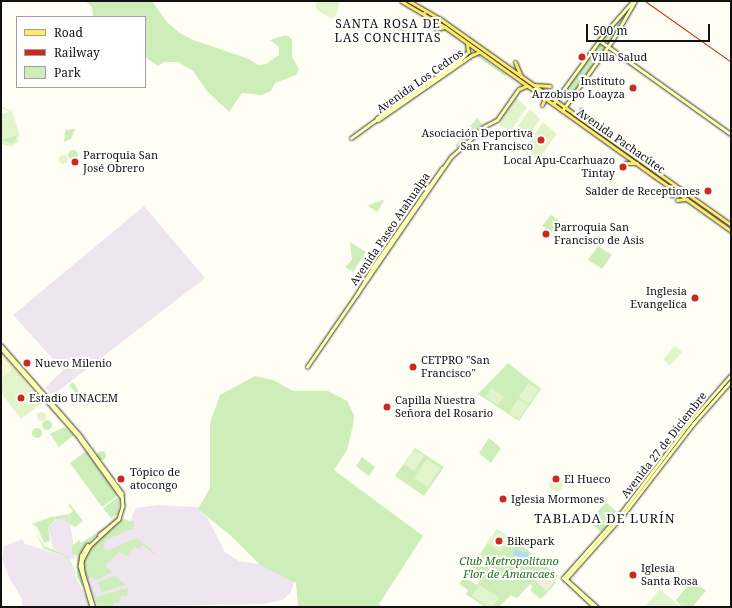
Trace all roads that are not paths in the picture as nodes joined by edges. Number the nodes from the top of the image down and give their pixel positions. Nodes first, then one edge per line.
1 (401, 1) edge
2 (409, 1) edge
3 (634, 1) edge
4 (424, 14) junction
5 (426, 24) dead end
6 (445, 27) junction
7 (436, 29) dead end
8 (462, 37) junction
9 (599, 40) junction
10 (467, 43) junction
11 (608, 47) junction
12 (468, 52) joint
13 (479, 52) junction
14 (465, 55) junction
15 (472, 55) joint
16 (468, 58) junction
17 (515, 62) dead end
18 (522, 77) junction
19 (533, 85) junction
20 (527, 86) junction
21 (550, 86) dead end
22 (519, 89) joint
23 (545, 98) junction
24 (554, 103) junction
25 (542, 105) dead end
26 (563, 109) junction
27 (581, 110) dead end
28 (376, 120) junction
29 (589, 125) junction
30 (731, 134) edge
31 (351, 138) dead end
32 (626, 163) dead end
33 (637, 163) junction
34 (645, 167) junction
35 (668, 184) junction
36 (672, 196) dead end
37 (687, 199) junction
38 (677, 200) dead end
39 (730, 224) edge
40 (731, 230) edge
41 (1, 345) edge
42 (1, 348) edge
43 (307, 367) dead end
44 (731, 375) edge
45 (731, 381) edge
46 (42, 393) junction
47 (700, 413) junction
48 (93, 607) edge
49 (595, 607) edge

1 - 4 main road, Avenida Pachacútec
2 - 8 main road, Avenida Pachacútec
3 - 9 street
3 - 11 street
4 - 5 main road
4 - 6 main road, Avenida Pachacútec
6 - 7 main road
6 - 8 main road, Avenida Pachacútec
8 - 10 main road, Avenida Pachacútec
8 - 18 main road, Avenida Pachacútec
9 - 11 street
9 - 24 street
10 - 12 main road
10 - 13 main road, Avenida Pachacútec
11 - 26 street
11 - 30 street
12 - 14 street, Avenida Los Cedros
13 - 15 main road
13 - 20 main road, Avenida Pachacútec
14 - 16 street
14 - 28 street, Avenida Los Cedros
15 - 16 street, Avenida Los Cedros
16 - 28 street, Avenida Los Cedros
17 - 18 main road
18 - 19 main road, Avenida Pachacútec
19 - 21 main road
19 - 24 main road, Avenida Pachacútec
20 - 22 main road
20 - 23 main road, Avenida Pachacútec
22 - 43 street, Avenida Paseo Atahualpa
23 - 24 main road, Avenida Pachacútec
23 - 25 main road
24 - 26 main road, Avenida Pachacútec
26 - 29 main road, Avenida Pachacútec
26 - 33 main road, Avenida Pachacútec
27 - 29 main road
28 - 31 street, Avenida Los Cedros
29 - 34 main road, Avenida Pachacútec
32 - 33 main road
33 - 34 main road, Avenida Pachacútec
34 - 35 main road, Avenida Pachacútec
35 - 36 main road
35 - 37 main road, Avenida Pachacútec
35 - 39 main road, Avenida Pachacútec
37 - 38 main road
37 - 40 main road, Avenida Pachacútec
41 - 46 street
42 - 46 street
44 - 47 street, Avenida 27 de Diciembre
45 - 47 street, Avenida 27 de Diciembre
46 - 48 street
47 - 49 street, Avenida 27 de Diciembre

